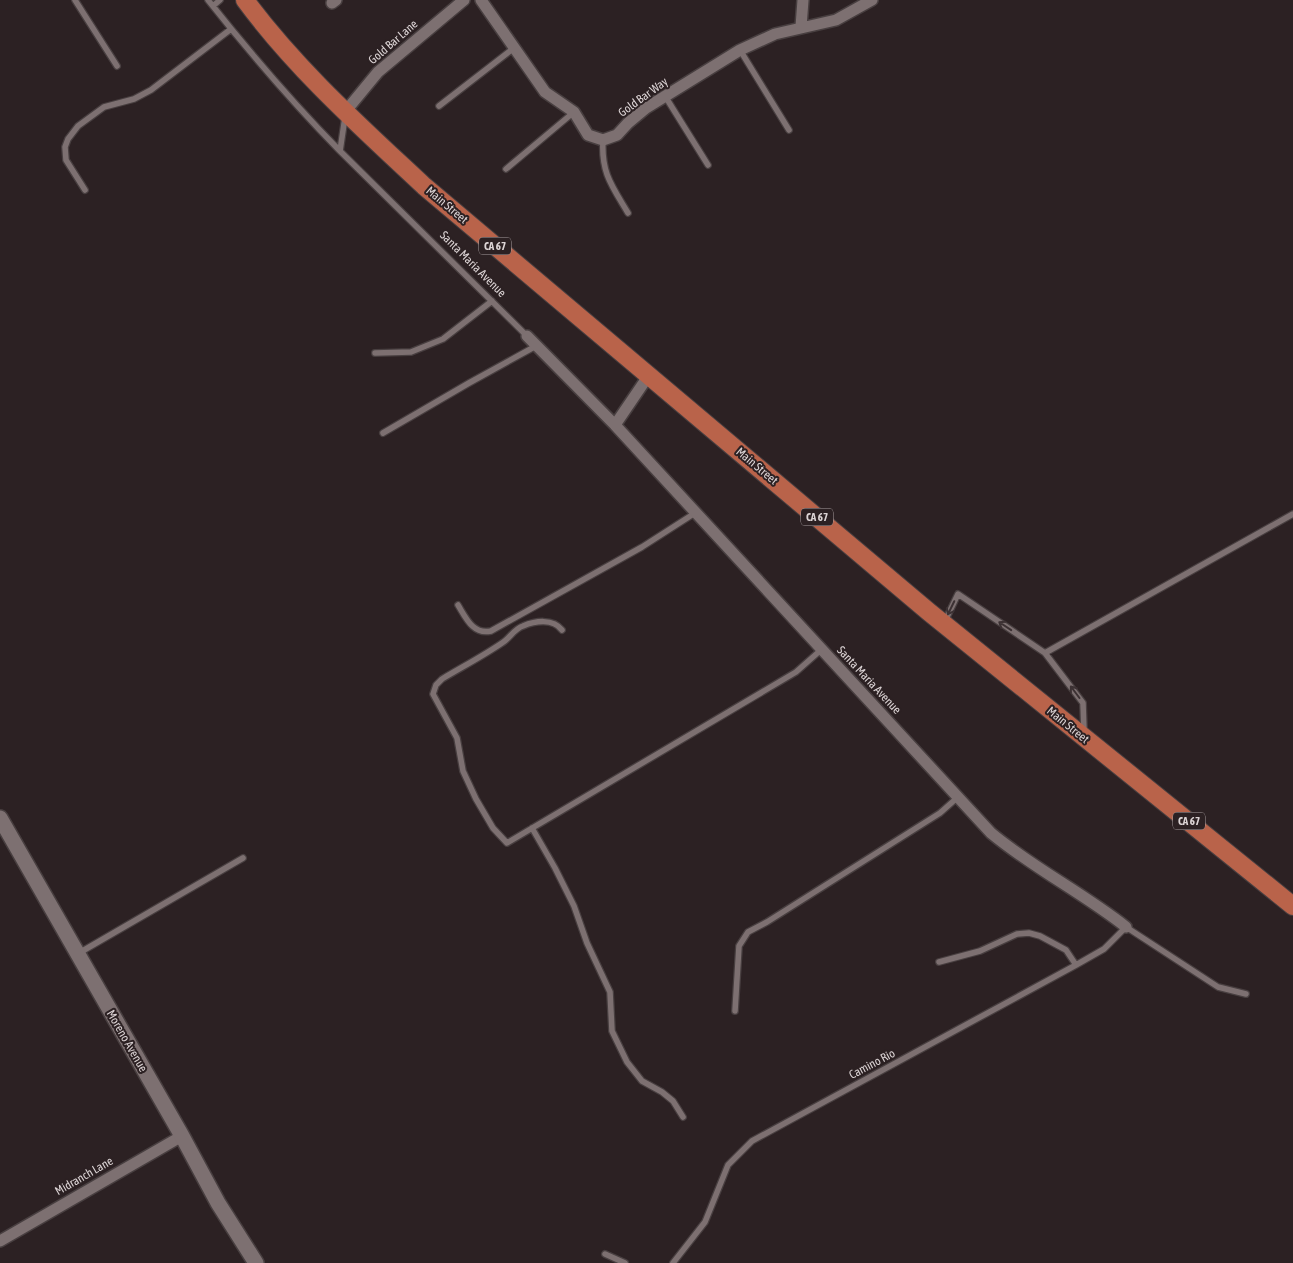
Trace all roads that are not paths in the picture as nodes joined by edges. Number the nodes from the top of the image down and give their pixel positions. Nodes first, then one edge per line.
1 (75, 0) edge
2 (208, 0) edge
3 (220, 0) edge
4 (245, 0) edge
5 (464, 0) edge
6 (481, 0) edge
7 (803, 0) edge
8 (872, 0) edge
9 (213, 6) junction
10 (801, 27) junction
11 (231, 29) junction
12 (514, 48) junction
13 (740, 50) junction
14 (117, 66) dead end
15 (665, 96) junction
16 (439, 106) dead end
17 (345, 112) junction
18 (574, 112) junction
19 (789, 130) dead end
20 (603, 140) junction
21 (340, 151) junction
22 (708, 165) dead end
23 (506, 169) dead end
24 (85, 190) dead end
25 (628, 213) dead end
26 (492, 301) junction
27 (527, 336) joint
28 (536, 346) junction
29 (375, 353) dead end
30 (649, 375) junction
31 (615, 425) junction
32 (383, 433) dead end
33 (695, 512) junction
34 (1293, 514) edge
35 (458, 605) dead end
36 (944, 623) junction
37 (562, 630) dead end
38 (822, 649) junction
39 (1045, 653) junction
40 (1084, 738) junction
41 (958, 797) junction
42 (0, 818) edge
43 (532, 828) junction
44 (243, 858) dead end
45 (1293, 906) edge
46 (1126, 927) junction
47 (77, 954) junction
48 (939, 962) dead end
49 (1076, 965) junction
50 (1246, 994) dead end
51 (735, 1010) dead end
52 (683, 1117) dead end
53 (182, 1136) junction
54 (0, 1241) edge
55 (605, 1254) dead end
56 (256, 1263) edge
57 (625, 1263) edge
58 (672, 1263) edge

1 - 14 lane
2 - 9 lane, Santa Maria Avenue
3 - 9 lane
4 - 17 main road, Main Street / CA 67
5 - 17 street, Gold Bar Lane
6 - 12 street
7 - 10 street
8 - 10 street, Gold Bar Way
9 - 11 lane, Santa Maria Avenue
10 - 13 street, Gold Bar Way
11 - 21 lane, Santa Maria Avenue
11 - 24 lane
12 - 16 lane
12 - 18 street
13 - 15 street, Gold Bar Way
13 - 19 lane
15 - 20 street, Gold Bar Way
15 - 22 lane
17 - 21 lane
17 - 30 main road, Main Street / CA 67
18 - 20 street
18 - 23 lane
20 - 25 lane
21 - 26 lane, Santa Maria Avenue
26 - 27 lane, Santa Maria Avenue
26 - 29 lane
27 - 28 street, Santa Maria Avenue
28 - 31 street, Santa Maria Avenue
28 - 32 lane
30 - 31 street
30 - 36 main road, Main Street / CA 67
31 - 33 street, Santa Maria Avenue
33 - 35 lane
33 - 38 street, Santa Maria Avenue
34 - 39 lane
39 -> 36 lane
36 - 40 main road, Main Street / CA 67
37 - 43 lane
38 - 41 street, Santa Maria Avenue
38 - 43 lane
40 -> 39 lane
40 - 45 main road, Main Street / CA 67
41 - 46 street, Santa Maria Avenue
41 - 51 lane
42 - 47 street, Moreno Avenue
43 - 52 lane
44 - 47 lane
46 - 49 lane, Camino Rio
46 - 50 lane
47 - 53 street, Moreno Avenue
48 - 49 lane
49 - 58 lane, Camino Rio
53 - 54 street, Midranch Lane
53 - 56 street, Moreno Avenue
55 - 57 lane

